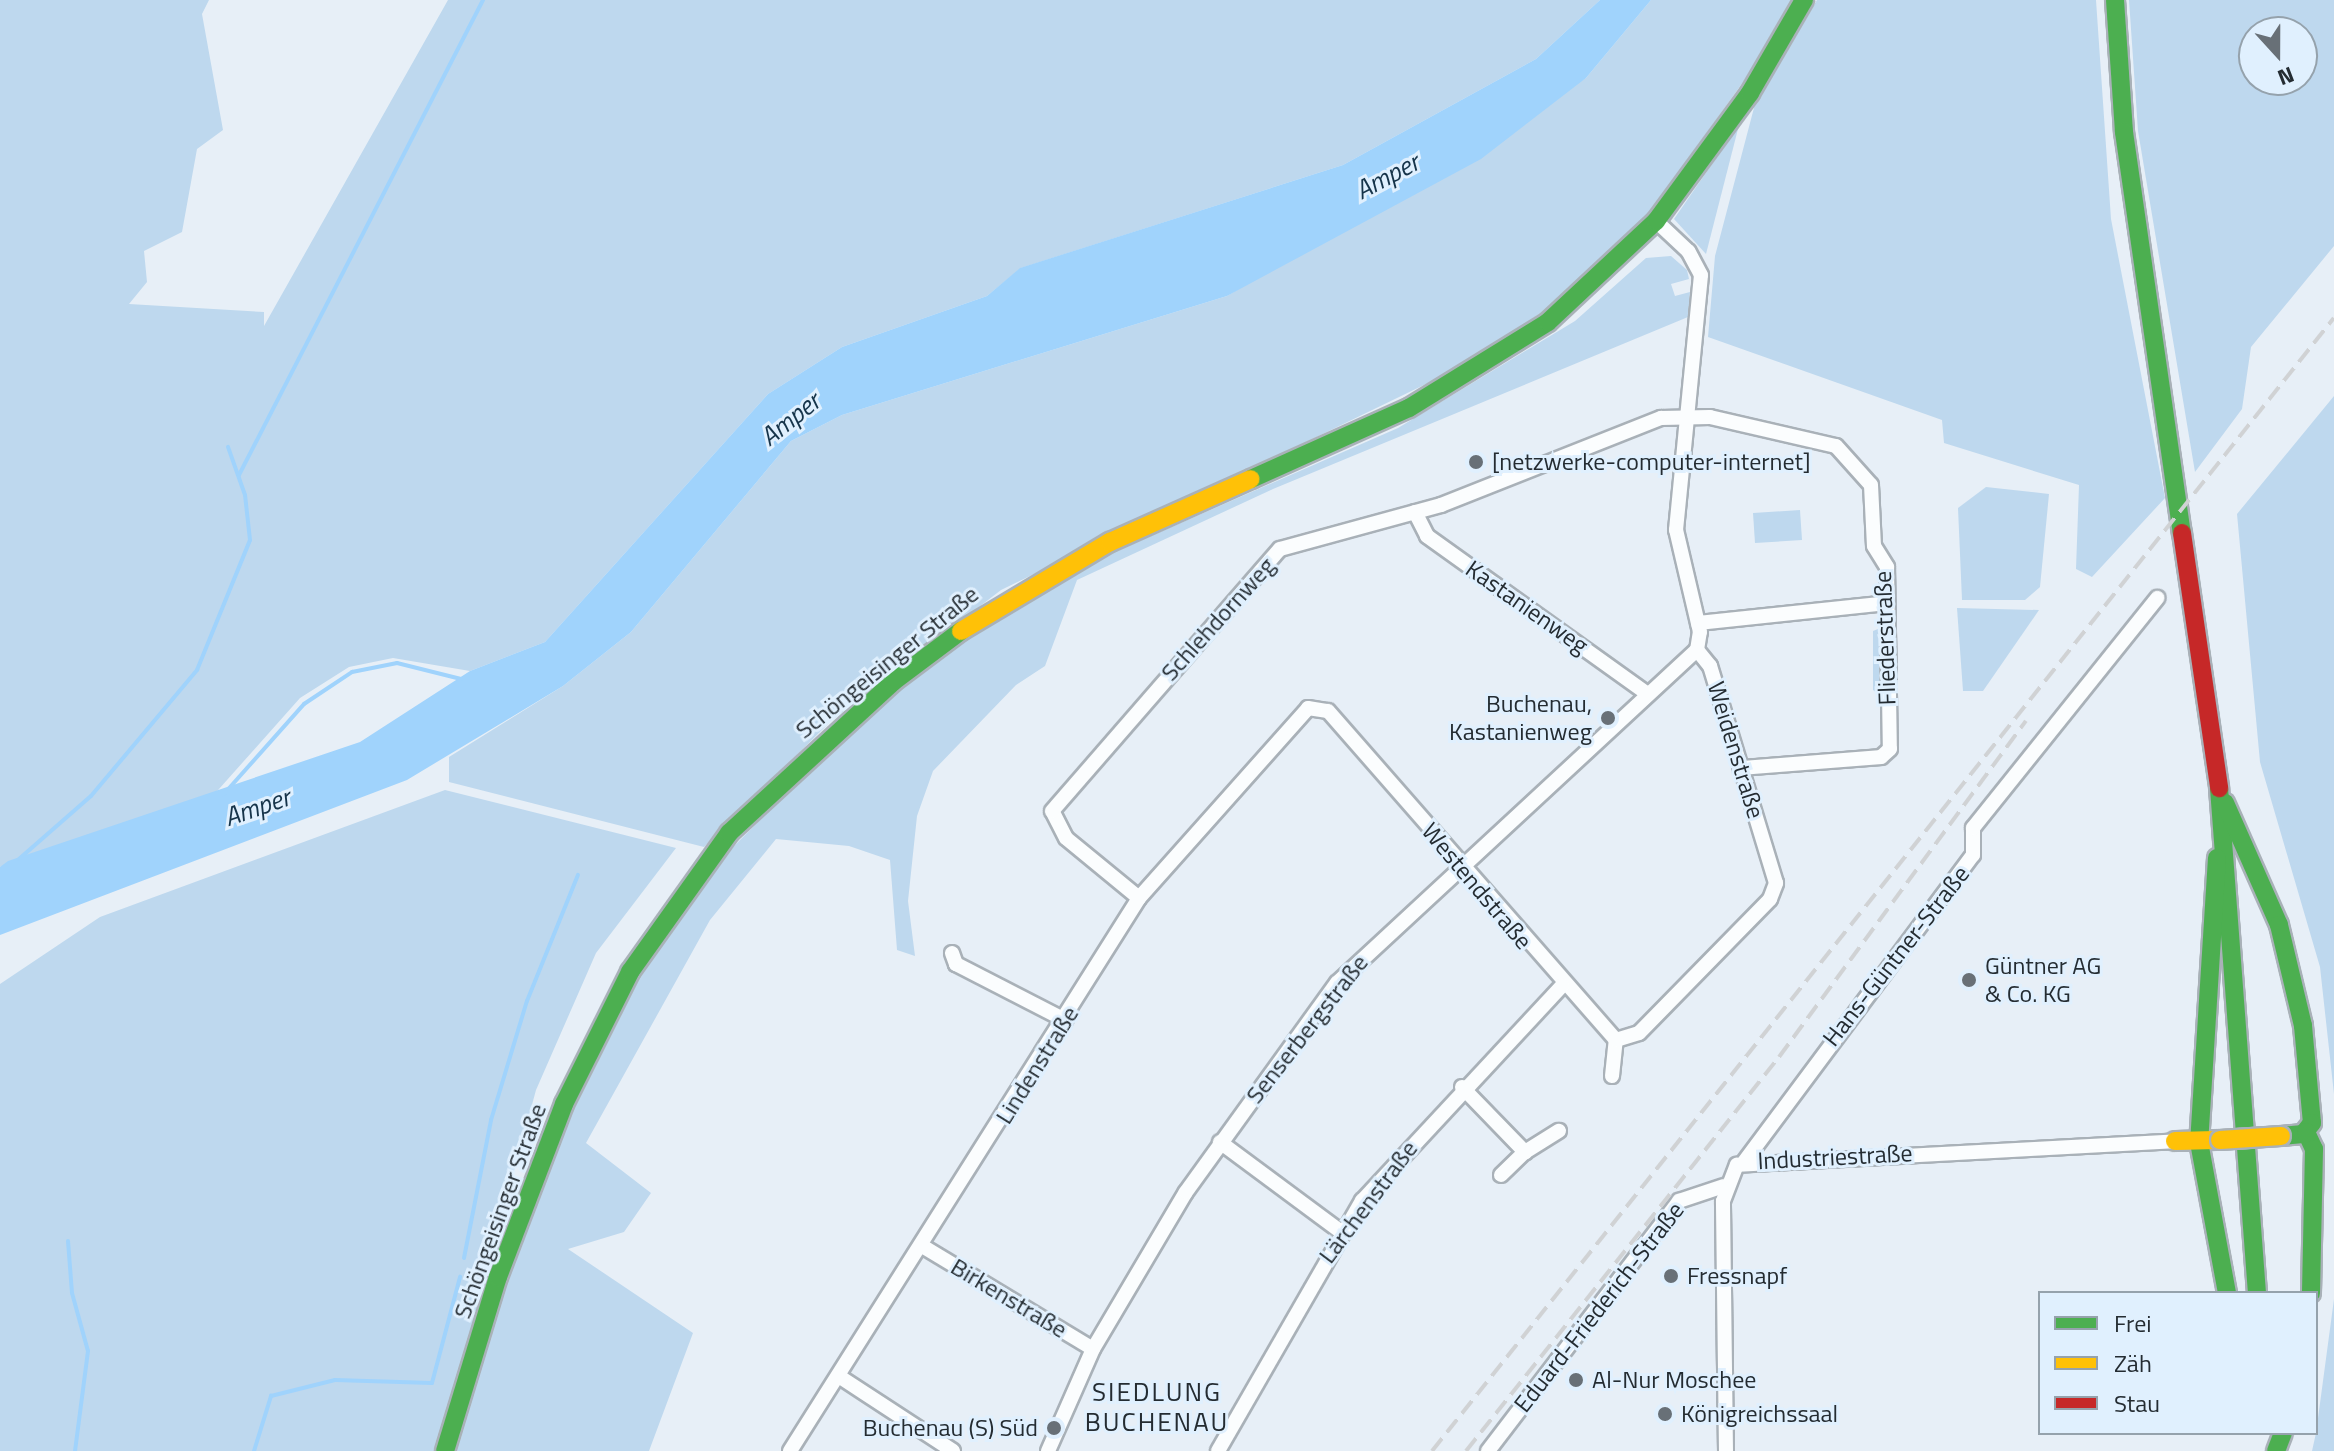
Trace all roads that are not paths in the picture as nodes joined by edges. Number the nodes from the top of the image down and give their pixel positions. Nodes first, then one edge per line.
1 (1804, 0) edge
2 (2115, 0) edge
3 (1656, 221) junction
4 (1689, 416) junction
5 (1415, 512) junction
6 (2157, 598) dead end
7 (1887, 603) junction
8 (1698, 623) junction
9 (1697, 650) junction
10 (1648, 694) junction
11 (1315, 707) joint
12 (1740, 768) junction
13 (2220, 796) junction
14 (2223, 819) junction
15 (1459, 866) junction
16 (1139, 898) junction
17 (952, 953) dead end
18 (1562, 986) junction
19 (1065, 1020) junction
20 (1616, 1040) junction
21 (1612, 1076) dead end
22 (1462, 1087) junction
23 (1559, 1131) dead end
24 (2306, 1132) junction
25 (2175, 1141) joint
26 (1220, 1142) junction
27 (2199, 1142) junction
28 (1525, 1152) junction
29 (1744, 1162) junction
30 (1501, 1175) dead end
31 (1724, 1186) junction
32 (1341, 1232) junction
33 (924, 1247) junction
34 (2227, 1291) edge
35 (2257, 1291) edge
36 (2311, 1291) edge
37 (1093, 1349) junction
38 (840, 1377) junction
39 (445, 1451) edge
40 (790, 1451) edge
41 (953, 1451) edge
42 (1048, 1451) edge
43 (1218, 1451) edge
44 (1488, 1451) edge
45 (1726, 1451) edge

1 - 3 main road, Schöngeisinger Straße
2 - 13 main road
3 - 4 street
3 - 39 main road, Schöngeisinger Straße
4 - 5 street, Schlehdornweg
4 - 7 street, Fliederstraße
4 - 8 street
5 - 10 street, Kastanienweg
5 - 16 street, Schlehdornweg
6 - 29 street, Hans-Güntner-Straße
7 - 8 street
7 - 12 street, Fliederstraße
8 - 9 street
9 - 10 street, Senserbergstraße
9 - 12 street, Weidenstraße
10 - 15 street, Senserbergstraße
11 - 15 street, Westendstraße
11 - 16 street, Lindenstraße
12 - 20 street, Weidenstraße
13 - 14 main road
13 - 24 main road
14 - 27 main road
14 - 35 main road
15 - 18 street, Westendstraße
15 - 26 street, Senserbergstraße
16 - 19 street, Lindenstraße
17 - 19 street
18 - 20 street, Westendstraße
18 - 22 street, Lärchenstraße
19 - 33 street, Lindenstraße
20 - 21 street
22 - 28 street
22 - 32 street, Lärchenstraße
23 - 28 street
24 - 27 main road, bridge
24 - 36 main road
25 - 27 main road
25 - 29 street, Industriestraße
26 - 32 street
26 - 37 street, Senserbergstraße
27 - 34 main road
28 - 30 street
29 - 31 street, Industriestraße
31 - 44 street, Eduard-Friederich-Straße
31 - 45 street, Industriestraße
32 - 43 street, Lärchenstraße
33 - 37 street, Birkenstraße
33 - 38 street, Lindenstraße
37 - 42 street, Senserbergstraße
38 - 40 street, Lindenstraße
38 - 41 street

